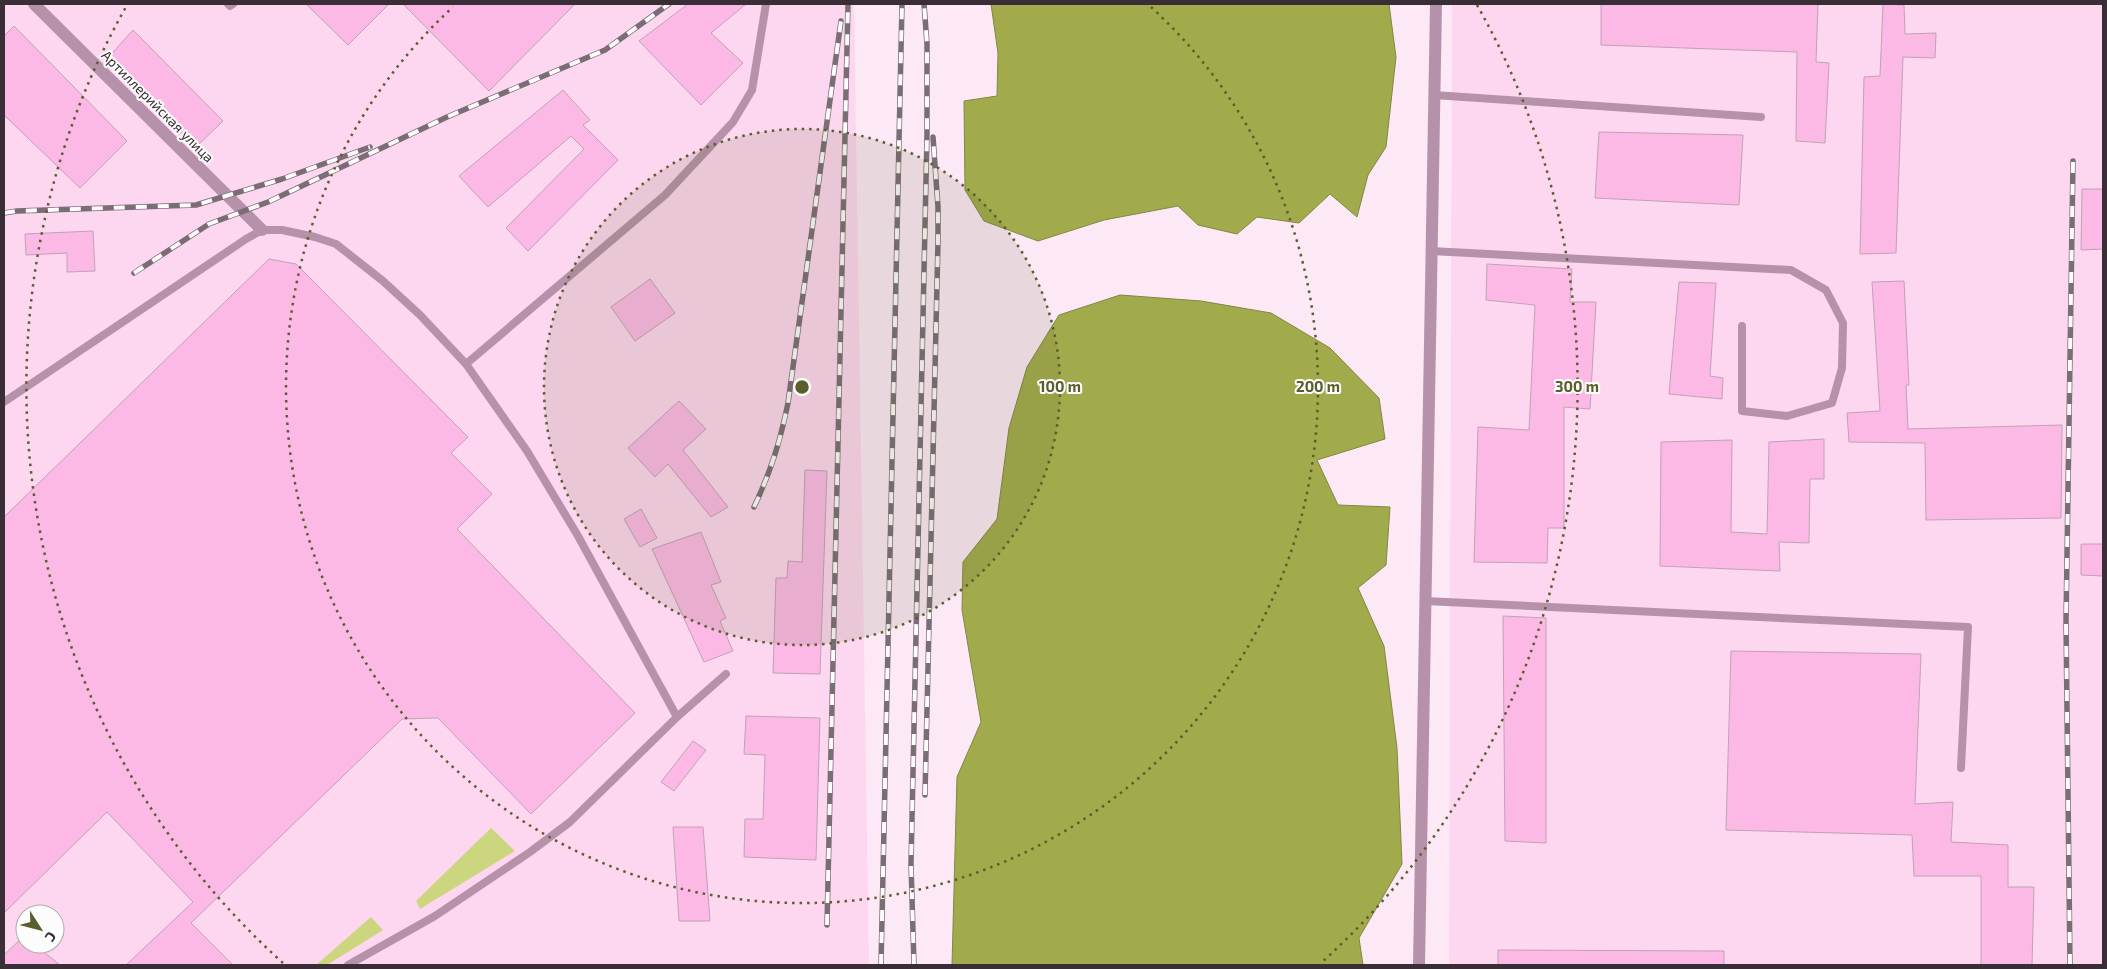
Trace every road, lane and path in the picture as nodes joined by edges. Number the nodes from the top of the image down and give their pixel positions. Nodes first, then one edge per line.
1 (34, 4) edge
2 (228, 4) edge
3 (233, 4) edge
4 (766, 4) edge
5 (1436, 4) edge
6 (1434, 95) junction
7 (1761, 117) dead end
8 (262, 230) junction
9 (1432, 250) junction
10 (1742, 326) dead end
11 (466, 364) junction
12 (4, 402) edge
13 (1425, 602) junction
14 (726, 674) dead end
15 (677, 717) junction
16 (1961, 768) dead end
17 (348, 965) edge
18 (1419, 965) edge

1 - 8 street, Артиллерийская улица
2 - 3 lane
4 - 11 lane
5 - 6 street
6 - 7 lane
6 - 9 street
8 - 11 lane
8 - 12 lane
9 - 10 lane
9 - 13 street
11 - 15 lane
13 - 16 lane
13 - 18 street
14 - 15 lane
15 - 17 lane

